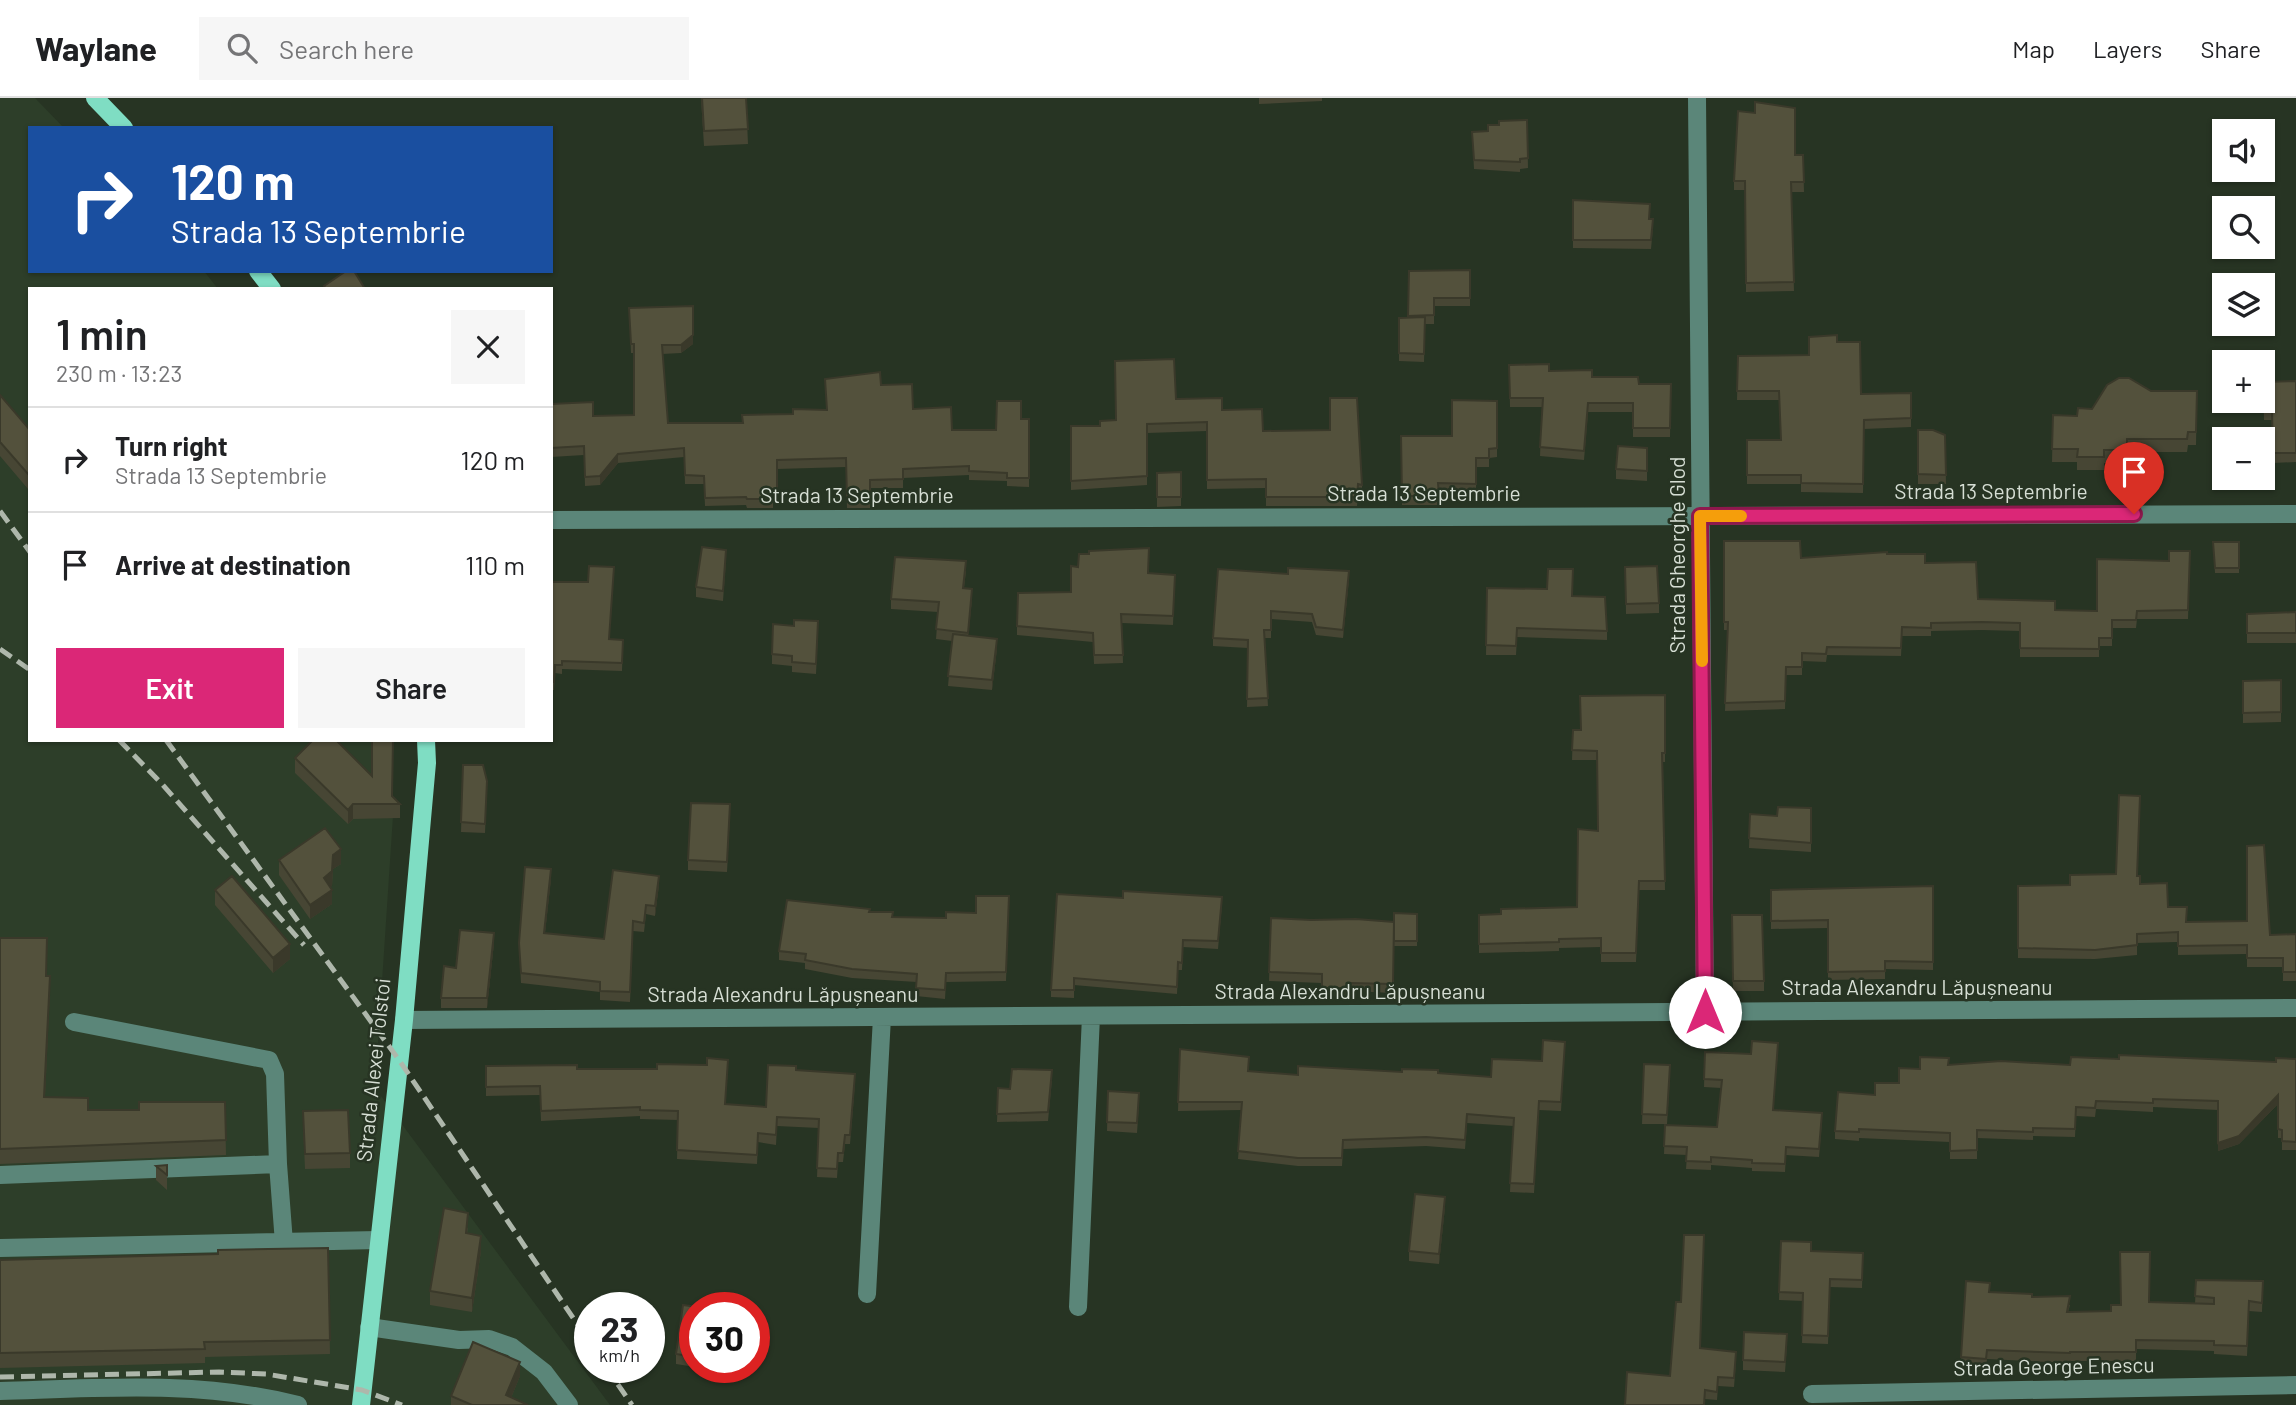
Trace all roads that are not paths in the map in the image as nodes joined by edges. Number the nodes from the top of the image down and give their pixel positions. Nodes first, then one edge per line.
1 (95, 98) edge
2 (1697, 98) edge
3 (122, 126) edge
4 (260, 273) edge
5 (270, 287) edge
6 (2296, 514) edge
7 (1700, 516) junction
8 (553, 520) edge
9 (426, 742) edge
10 (2296, 1008) edge
11 (1705, 1012) junction
12 (1091, 1016) junction
13 (882, 1017) junction
14 (404, 1020) junction
15 (74, 1022) dead end
16 (278, 1164) junction
17 (0, 1175) edge
18 (378, 1240) junction
19 (284, 1242) junction
20 (0, 1248) edge
21 (867, 1294) dead end
22 (1078, 1307) dead end
23 (369, 1327) junction
24 (2296, 1385) edge
25 (0, 1391) edge
26 (1812, 1394) dead end
27 (298, 1405) edge
28 (360, 1405) edge
29 (569, 1405) edge

1 - 3 main road
2 - 7 street, Strada Gheorghe Glod
4 - 5 main road
6 - 7 street, Strada 13 Septembrie
7 - 8 street, Strada 13 Septembrie
7 - 11 street, Strada Gheorghe Glod
9 - 14 main road, Strada Alexei Tolstoi
10 - 11 street, Strada Alexandru Lăpușneanu
11 - 12 street, Strada Alexandru Lăpușneanu
12 - 13 street, Strada Alexandru Lăpușneanu
12 - 22 street
13 - 14 street, Strada Alexandru Lăpușneanu
13 - 21 street
14 - 18 main road, Strada Alexei Tolstoi
15 - 16 street
16 - 17 street
16 - 19 street
18 - 19 street
18 - 23 main road, Strada Alexei Tolstoi
19 - 20 street
23 - 28 main road, Strada Alexei Tolstoi
23 - 29 street
24 - 26 street, Strada George Enescu
25 - 27 street

